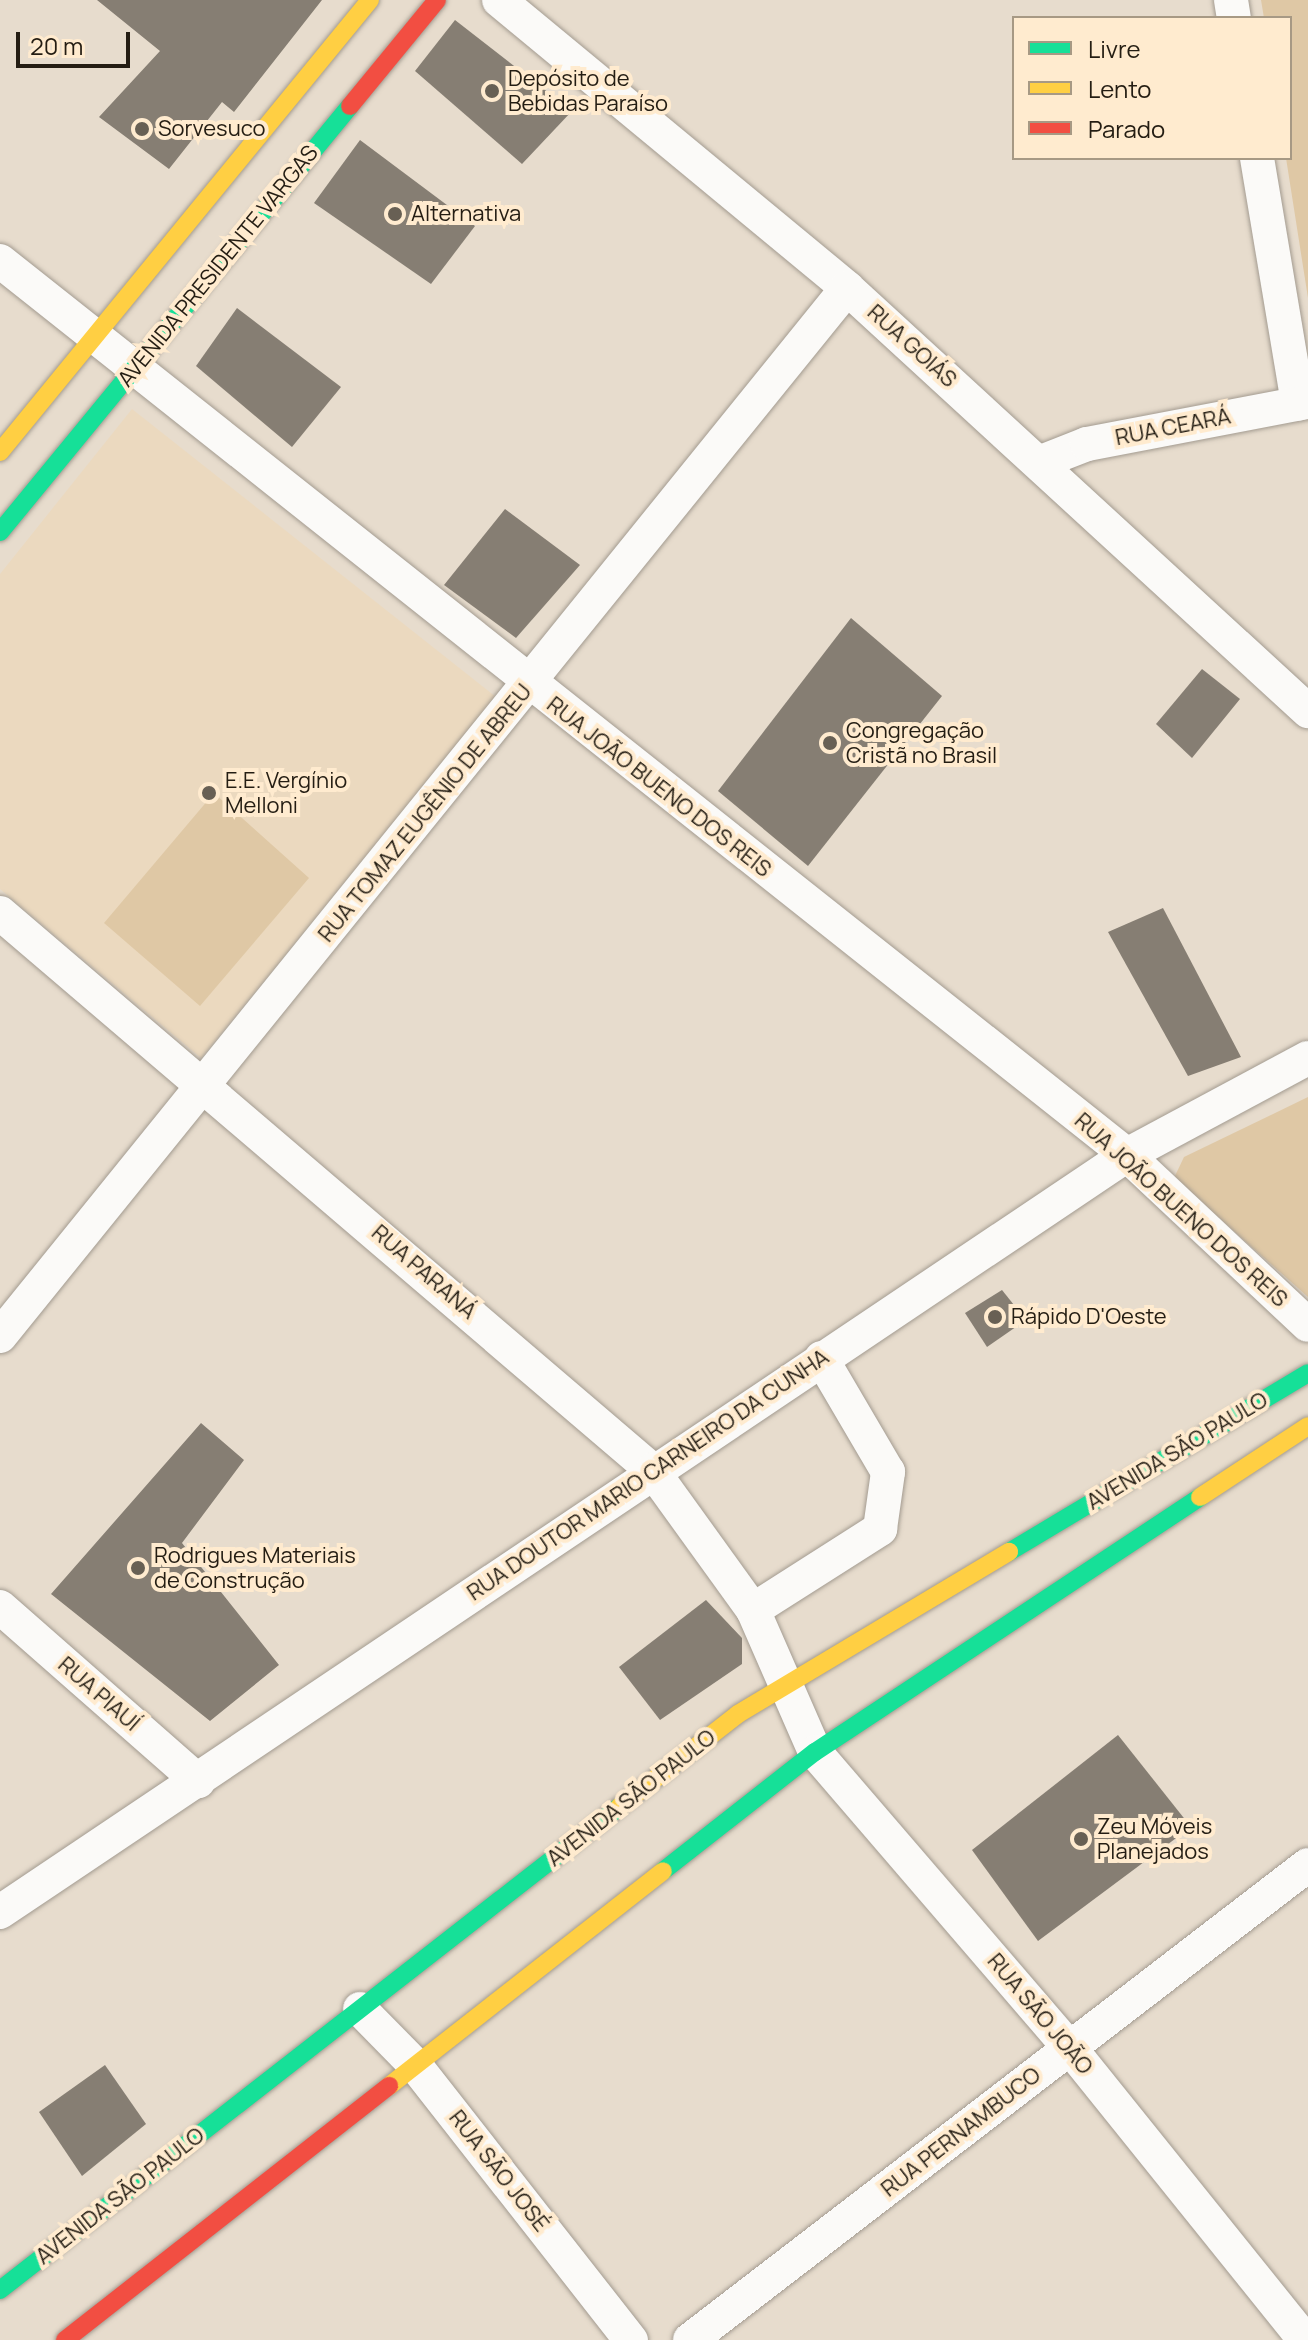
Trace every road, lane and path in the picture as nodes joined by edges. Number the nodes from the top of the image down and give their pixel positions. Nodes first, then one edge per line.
1 (370, 0) edge
2 (437, 0) edge
3 (499, 0) edge
4 (1257, 160) edge
5 (0, 261) edge
6 (847, 288) junction
7 (92, 339) junction
8 (132, 371) junction
9 (1303, 403) edge
10 (0, 452) edge
11 (1041, 462) junction
12 (0, 532) edge
13 (530, 685) junction
14 (1308, 711) edge
15 (0, 913) edge
16 (1308, 1058) edge
17 (206, 1083) junction
18 (1127, 1155) junction
19 (1308, 1325) edge
20 (0, 1336) edge
21 (821, 1358) junction
22 (1308, 1373) edge
23 (1308, 1426) edge
24 (652, 1470) junction
25 (0, 1607) edge
26 (753, 1610) junction
27 (784, 1685) junction
28 (815, 1752) junction
29 (198, 1781) junction
30 (1308, 1865) edge
31 (0, 1912) edge
32 (360, 2009) junction
33 (1070, 2048) junction
34 (415, 2065) junction
35 (0, 2290) edge
36 (65, 2340) edge
37 (631, 2340) edge
38 (690, 2340) edge
39 (1305, 2340) edge

1 - 7 main road
2 - 8 main road, AVENIDA PRESIDENTE VARGAS
3 - 6 street, RUA GOIÁS
4 - 9 street
5 - 7 street, RUA JOÃO BUENO DOS REIS
6 - 11 street, RUA GOIÁS
6 - 13 street, RUA TOMAZ EUGÊNIO DE ABREU
7 - 8 street, RUA JOÃO BUENO DOS REIS
7 - 10 main road
8 - 12 main road, AVENIDA PRESIDENTE VARGAS
8 - 13 street, RUA JOÃO BUENO DOS REIS
9 - 11 street, RUA CEARÁ
11 - 14 street, RUA GOIÁS
13 - 17 street, RUA TOMAZ EUGÊNIO DE ABREU
13 - 18 street, RUA JOÃO BUENO DOS REIS
15 - 17 street, RUA PARANÁ
16 - 18 street, RUA DOUTOR MARIO CARNEIRO DA CUNHA
17 - 20 street, RUA TOMAZ EUGÊNIO DE ABREU
17 - 24 street, RUA PARANÁ
18 - 19 street, RUA JOÃO BUENO DOS REIS
18 - 21 street, RUA DOUTOR MARIO CARNEIRO DA CUNHA
21 - 24 street, RUA DOUTOR MARIO CARNEIRO DA CUNHA
21 - 26 street
22 - 27 main road, AVENIDA SÃO PAULO
23 - 28 main road, AVENIDA SÃO PAULO
24 - 26 street, RUA PARANÁ
24 - 29 street, RUA DOUTOR MARIO CARNEIRO DA CUNHA
25 - 29 street, RUA PIAUÍ
26 - 27 street, RUA PARANÁ
27 - 28 street, RUA SÃO JOÃO
27 - 32 main road, AVENIDA SÃO PAULO
28 - 33 street, RUA SÃO JOÃO
28 - 34 main road, AVENIDA SÃO PAULO
29 - 31 street, RUA DOUTOR MARIO CARNEIRO DA CUNHA
30 - 33 street, RUA PERNAMBUCO
32 - 34 street, RUA SÃO JOSÉ
32 - 35 main road, AVENIDA SÃO PAULO
33 - 38 street, RUA PERNAMBUCO
33 - 39 street, RUA SÃO JOÃO
34 - 36 main road, AVENIDA SÃO PAULO
34 - 37 street, RUA SÃO JOSÉ

